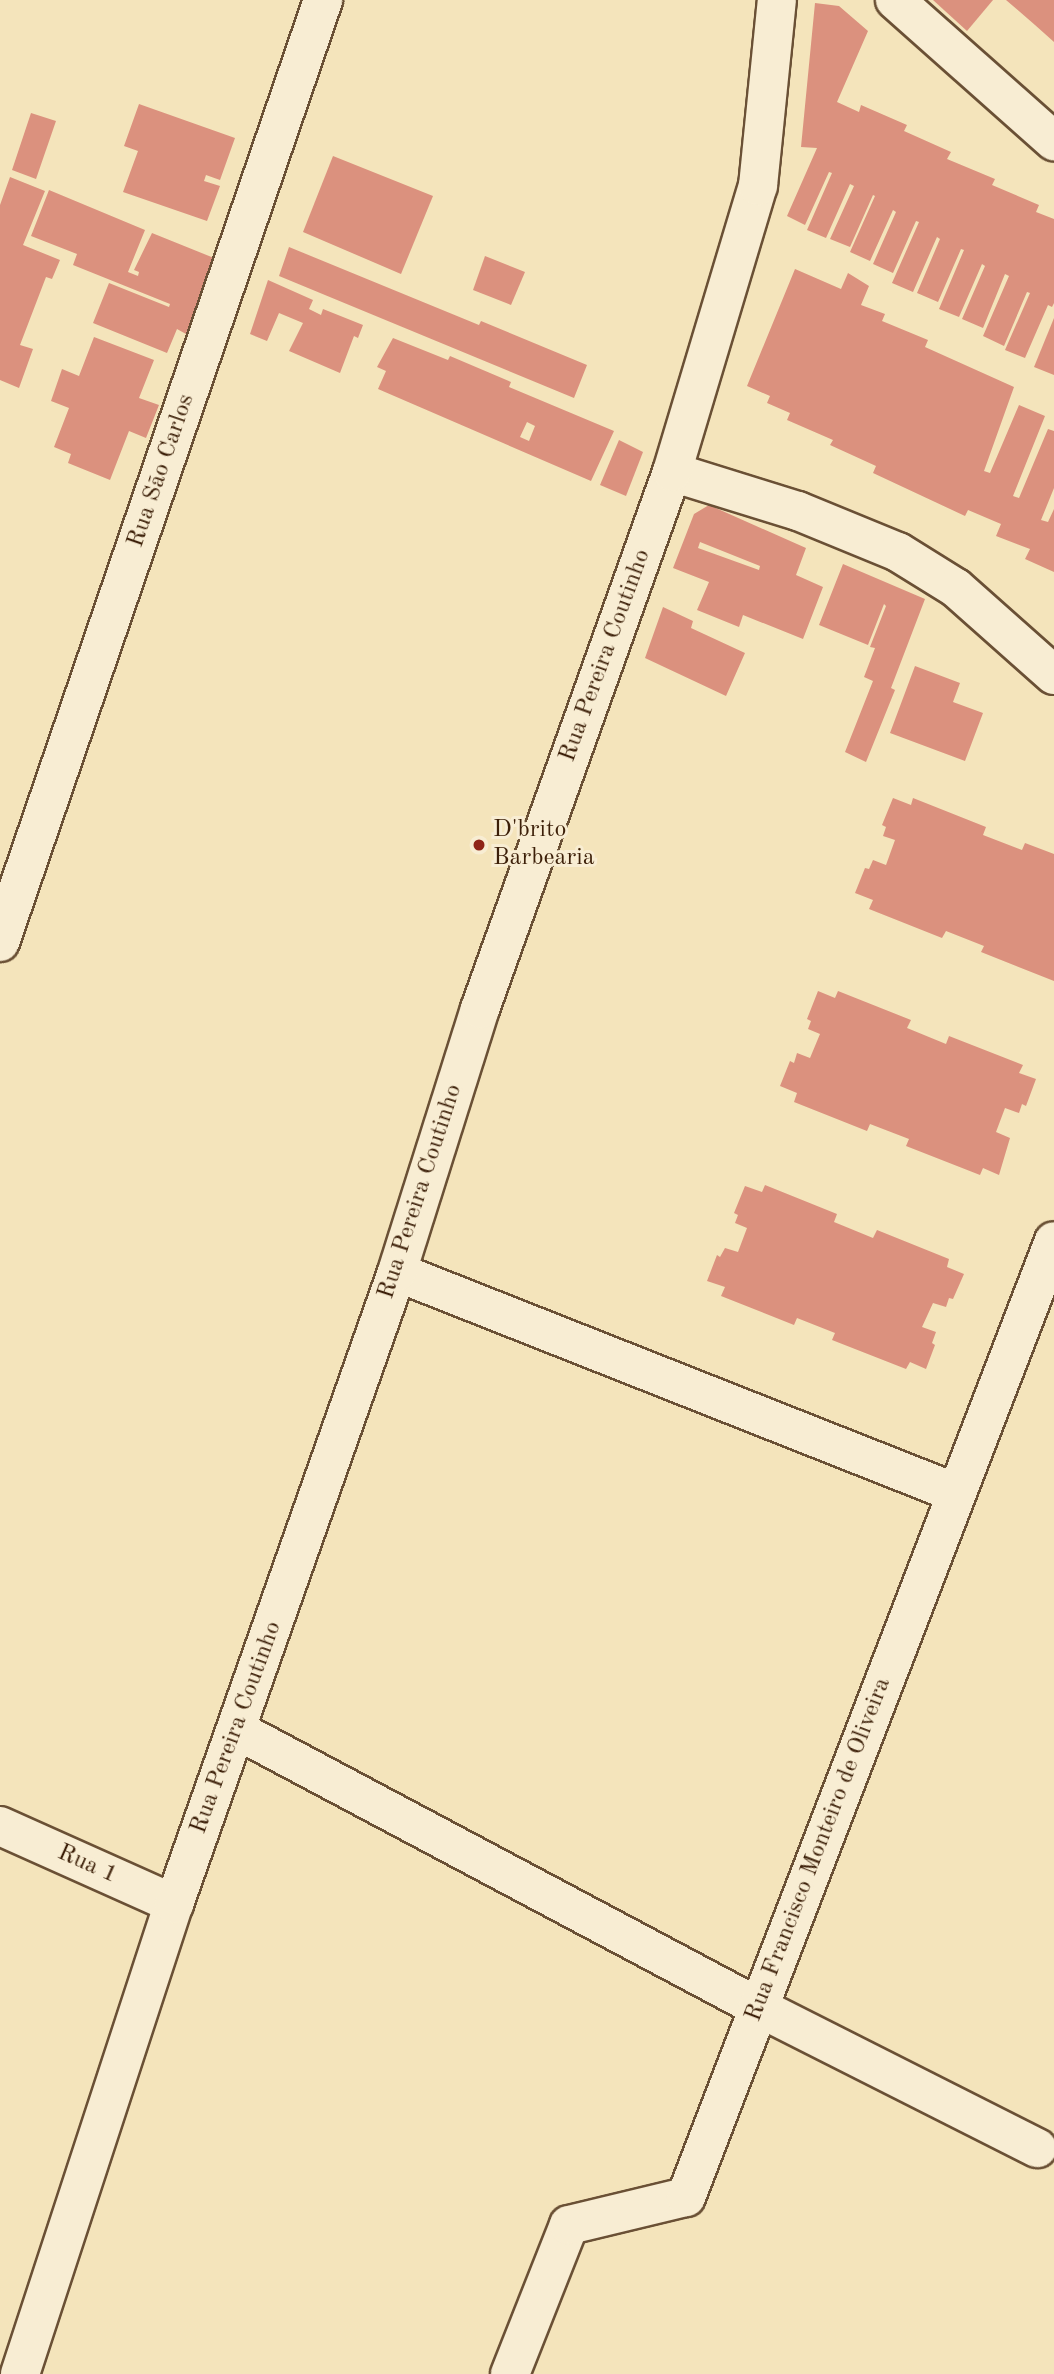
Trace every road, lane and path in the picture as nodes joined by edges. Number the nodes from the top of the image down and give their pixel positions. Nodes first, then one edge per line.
1 (323, 0) edge
2 (777, 0) edge
3 (895, 0) edge
4 (1054, 141) edge
5 (672, 472) junction
6 (1054, 675) edge
7 (0, 942) edge
8 (1054, 1241) edge
9 (397, 1272) junction
10 (956, 1493) junction
11 (237, 1730) junction
12 (0, 1826) edge
13 (174, 1904) junction
14 (758, 2007) junction
15 (1037, 2148) dead end
16 (20, 2374) edge
17 (510, 2374) edge

1 - 7 street, Rua São Carlos
2 - 5 street, Rua Pereira Coutinho
3 - 4 street
5 - 6 street
5 - 9 street, Rua Pereira Coutinho
8 - 10 street, Rua Francisco Monteiro de Oliveira
9 - 10 street
9 - 11 street, Rua Pereira Coutinho
10 - 14 street, Rua Francisco Monteiro de Oliveira
11 - 13 street, Rua Pereira Coutinho
11 - 14 street
12 - 13 street, Rua 1
13 - 16 street, Rua Pereira Coutinho
14 - 15 street
14 - 17 street, Rua Francisco Monteiro de Oliveira

